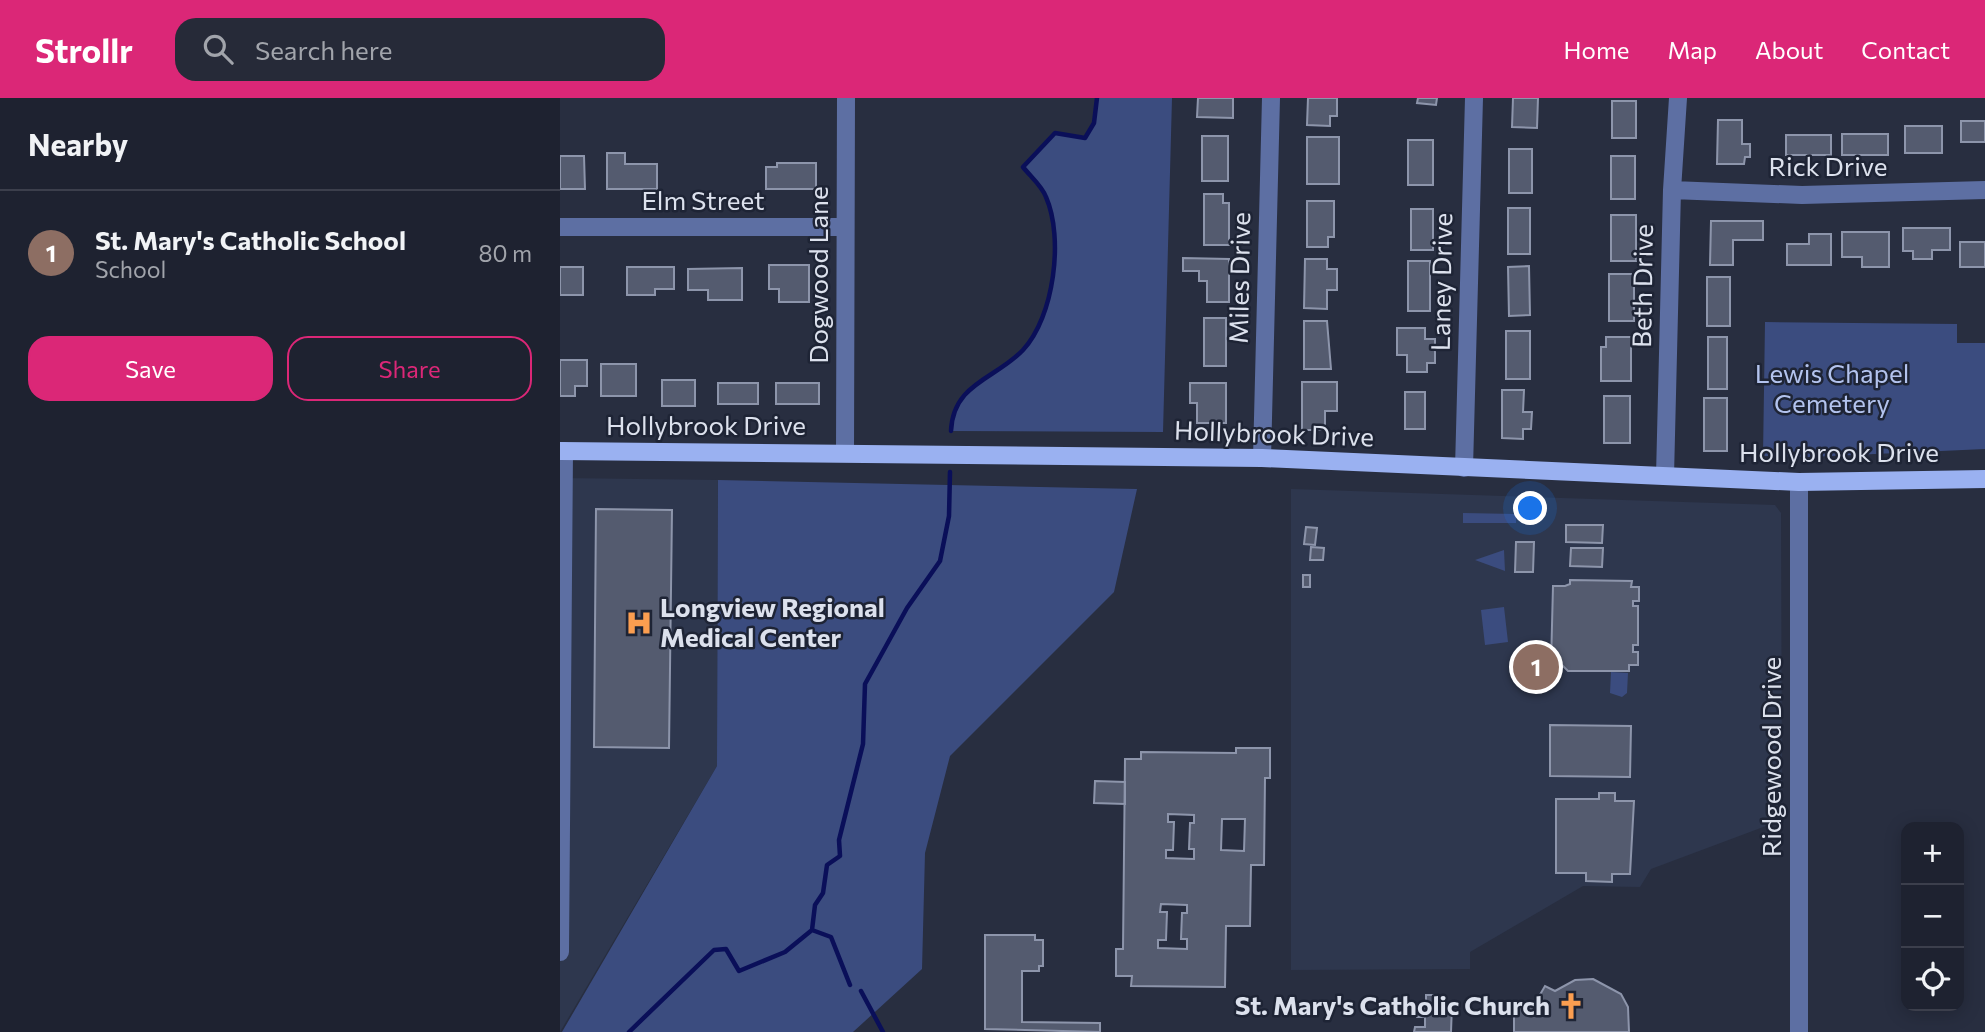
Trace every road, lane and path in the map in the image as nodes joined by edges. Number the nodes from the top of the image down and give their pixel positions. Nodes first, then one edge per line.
1 (846, 98) edge
2 (1271, 98) edge
3 (1474, 98) edge
4 (1678, 98) edge
5 (1672, 190) junction
6 (1985, 190) edge
7 (560, 227) edge
8 (845, 227) junction
9 (562, 451) edge
10 (845, 453) junction
11 (1262, 458) junction
12 (1464, 468) junction
13 (1665, 476) junction
14 (1985, 480) edge
15 (1799, 482) junction
16 (561, 862) edge
17 (560, 952) edge
18 (1799, 1032) edge

1 - 8 street, Dogwood Lane
2 - 11 street, Miles Drive
3 - 12 street, Laney Drive
4 - 5 street, Beth Drive
5 - 6 street, Rick Drive
5 - 13 street, Beth Drive
7 - 8 street, Elm Street
8 - 10 street, Dogwood Lane
9 - 10 main road, Hollybrook Drive
9 - 16 street
10 - 11 main road, Hollybrook Drive
11 - 12 main road, Hollybrook Drive
12 - 13 main road, Hollybrook Drive
13 - 15 main road, Hollybrook Drive
14 - 15 main road, Hollybrook Drive
15 - 18 street, Ridgewood Drive
16 - 17 street

